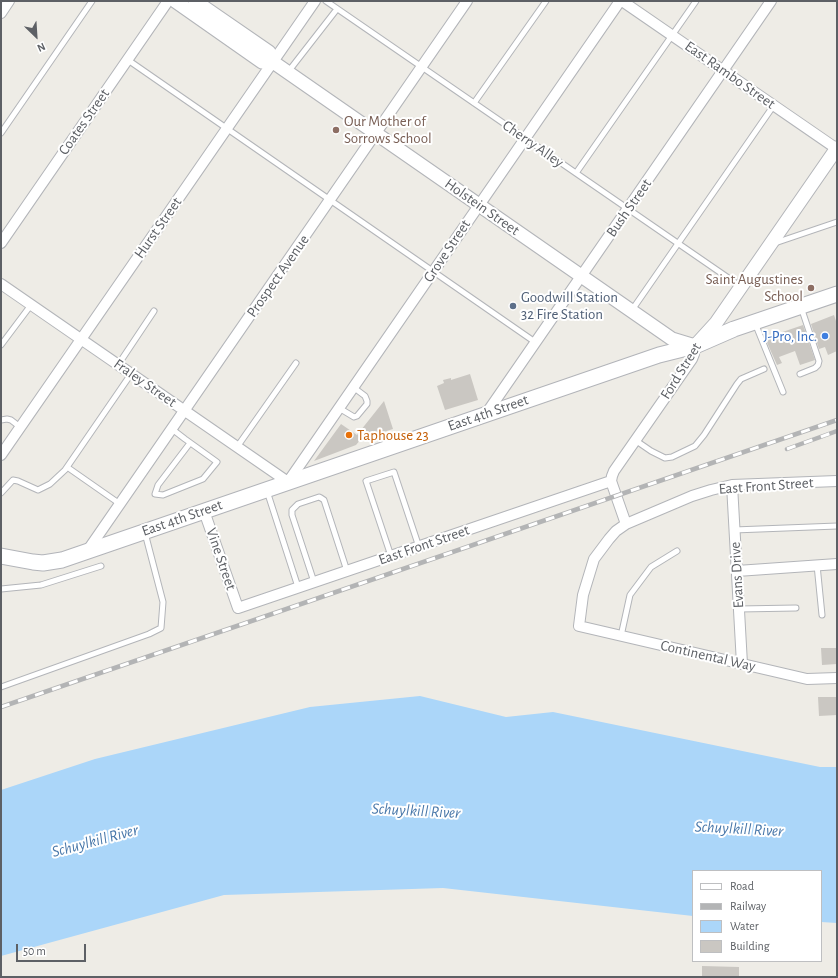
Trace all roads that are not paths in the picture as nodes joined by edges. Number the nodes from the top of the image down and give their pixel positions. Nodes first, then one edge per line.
1 (9, 1) edge
2 (92, 1) edge
3 (168, 1) edge
4 (175, 1) edge
5 (195, 1) edge
6 (315, 1) edge
7 (326, 1) edge
8 (467, 1) edge
9 (546, 1) edge
10 (621, 1) edge
11 (696, 1) edge
12 (771, 1) edge
13 (337, 9) junction
14 (1, 13) edge
15 (672, 35) junction
16 (128, 60) junction
17 (273, 62) junction
18 (422, 67) junction
19 (723, 70) junction
20 (288, 72) junction
21 (474, 103) junction
22 (774, 105) junction
23 (227, 129) junction
24 (1, 133) edge
25 (376, 134) junction
26 (525, 138) junction
27 (837, 148) edge
28 (576, 173) junction
29 (330, 200) junction
30 (479, 205) junction
31 (628, 209) junction
32 (837, 222) edge
33 (1, 243) edge
34 (678, 244) junction
35 (771, 244) junction
36 (433, 272) junction
37 (581, 276) junction
38 (1, 284) edge
39 (741, 287) junction
40 (837, 294) edge
41 (31, 305) junction
42 (800, 306) junction
43 (154, 311) dead end
44 (632, 311) junction
45 (755, 322) junction
46 (81, 339) junction
47 (535, 342) junction
48 (1, 344) edge
49 (695, 346) junction
50 (296, 363) dead end
51 (118, 364) junction
52 (764, 369) dead end
53 (131, 374) junction
54 (800, 374) dead end
55 (353, 387) junction
56 (783, 392) dead end
57 (339, 408) junction
58 (185, 410) junction
59 (486, 414) junction
60 (1, 420) edge
61 (20, 427) junction
62 (172, 429) junction
63 (635, 440) junction
64 (190, 443) junction
65 (237, 447) junction
66 (1, 455) edge
67 (68, 466) junction
68 (611, 481) junction
69 (837, 481) edge
70 (288, 482) junction
71 (732, 485) junction
72 (266, 489) junction
73 (1, 493) edge
74 (120, 504) junction
75 (204, 511) junction
76 (626, 524) junction
77 (837, 526) edge
78 (145, 530) junction
79 (734, 530) junction
80 (419, 546) junction
81 (88, 550) junction
82 (677, 551) dead end
83 (1, 556) edge
84 (391, 556) junction
85 (837, 564) edge
86 (817, 565) junction
87 (101, 566) dead end
88 (347, 571) junction
89 (737, 571) junction
90 (314, 582) junction
91 (298, 587) junction
92 (1, 589) edge
93 (238, 608) joint
94 (796, 608) dead end
95 (739, 609) junction
96 (822, 615) dead end
97 (579, 626) joint
98 (621, 636) junction
99 (742, 664) junction
100 (837, 678) edge
101 (1, 687) edge

1 - 14 street
2 - 24 lane
3 - 16 street, Coates Street
4 - 17 street, Holstein Street
5 - 17 street, Holstein Street
6 - 17 street, Hurst Street
7 - 13 lane, Cherry Alley
8 - 18 street, Prospect Avenue
9 - 21 lane
10 - 15 street, East Rambo Street
10 - 26 street, Grove Street
11 - 15 lane
12 - 19 street, Bush Street
13 - 18 lane, Cherry Alley
13 - 20 lane
15 - 19 street, East Rambo Street
15 - 28 lane
16 - 23 lane
16 - 33 street, Coates Street
17 - 20 street, Holstein Street
17 - 23 street, Hurst Street
18 - 21 lane, Cherry Alley
18 - 25 street, Prospect Avenue
19 - 22 street, East Rambo Street
19 - 31 street, Bush Street
20 - 25 street, Holstein Street
21 - 26 lane, Cherry Alley
22 - 27 street, East Rambo Street
22 - 34 lane
23 - 29 lane
23 - 46 street, Hurst Street
25 - 29 street, Prospect Avenue
25 - 30 street, Holstein Street
26 - 28 lane, Cherry Alley
26 - 30 street, Grove Street
27 - 35 street, Ford Street
28 - 31 lane, Cherry Alley
29 - 36 lane
29 - 58 street, Prospect Avenue
30 - 36 street, Grove Street
30 - 37 street, Holstein Street
31 - 34 lane, Cherry Alley
31 - 37 street, Bush Street
32 - 35 lane
34 - 39 lane, Cherry Alley
34 - 44 lane
35 - 39 street, Ford Street
36 - 47 lane
36 - 55 street, Grove Street
37 - 44 street, Holstein Street
37 - 47 street, Bush Street
38 - 41 street, Fraley Street
39 - 49 street, Ford Street
40 - 42 main road, East 4th Street
41 - 46 street, Fraley Street
41 - 48 lane
42 - 45 main road, East 4th Street
42 - 54 lane
43 - 51 lane
44 - 49 street, Holstein Street
45 - 49 main road, East 4th Street
45 - 56 lane
46 - 51 street, Fraley Street
46 - 61 street, Hurst Street
47 - 59 street, Bush Street
49 - 59 main road, East 4th Street
49 - 63 street, Ford Street
50 - 65 lane
51 - 53 street, Fraley Street
52 - 63 lane
53 - 58 street, Fraley Street
53 - 67 lane
55 - 57 street, Grove Street
55 - 57 lane
57 - 70 street, Grove Street
58 - 62 street, Prospect Avenue
58 - 65 street, Fraley Street
59 - 70 main road, East 4th Street
60 - 61 lane
61 - 66 street, Hurst Street
62 - 64 lane
62 - 74 street, Prospect Avenue
63 - 68 street, Ford Street
64 - 64 lane
65 - 70 street, Fraley Street
67 - 73 lane
67 - 74 lane
68 - 76 street
68 - 80 street, East Front Street
69 - 71 street, East Front Street
70 - 72 main road, East 4th Street
71 - 76 street, East Front Street
71 - 79 street, Evans Drive
72 - 75 main road, East 4th Street
72 - 91 lane
74 - 81 street, Prospect Avenue
75 - 78 main road, East 4th Street
75 - 93 street, Vine Street
76 - 97 street, East Front Street
77 - 79 lane
78 - 81 main road, East 4th Street
78 - 101 lane
79 - 89 street, Evans Drive
80 - 84 street, East Front Street
80 - 84 lane
81 - 83 main road, East 4th Street
82 - 98 lane
84 - 88 street, East Front Street
85 - 86 street
86 - 89 street
86 - 96 lane
87 - 92 lane
88 - 90 street, East Front Street
88 - 90 lane
89 - 95 street, Evans Drive
90 - 91 street, East Front Street
91 - 93 street, East Front Street
94 - 95 lane
95 - 99 street, Evans Drive
97 - 98 street, Continental Way
98 - 99 street, Continental Way
99 - 100 street, Continental Way

